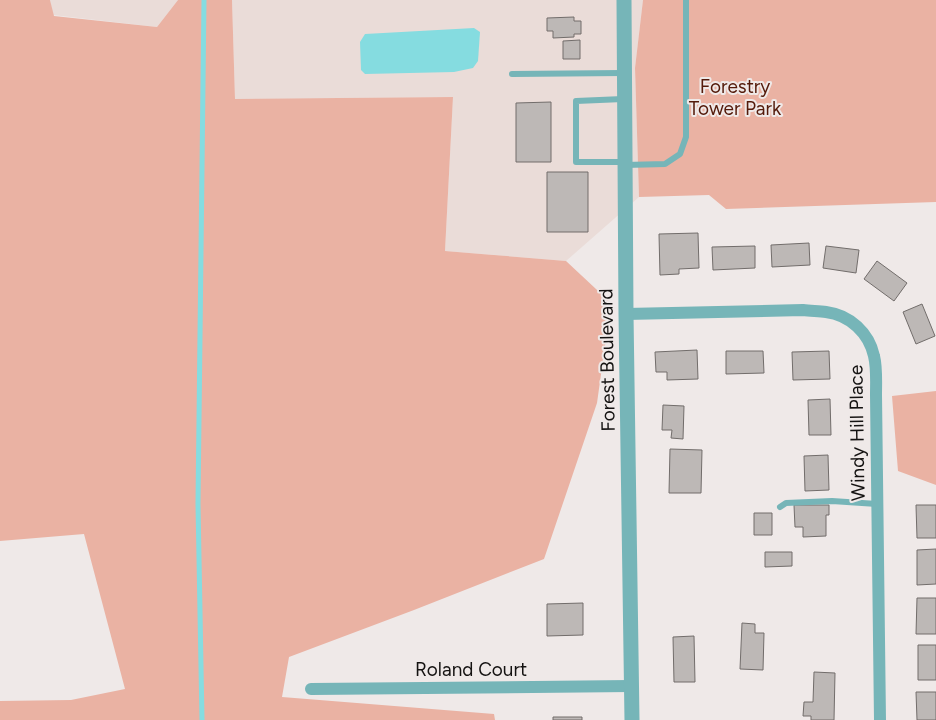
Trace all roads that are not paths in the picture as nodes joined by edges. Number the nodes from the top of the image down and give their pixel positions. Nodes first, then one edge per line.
1 (624, 0) edge
2 (686, 0) edge
3 (624, 73) junction
4 (512, 74) dead end
5 (625, 99) junction
6 (625, 163) junction
7 (626, 314) junction
8 (878, 504) junction
9 (780, 507) dead end
10 (631, 686) junction
11 (311, 689) dead end
12 (632, 720) edge
13 (880, 720) edge

1 - 3 street, Forest Boulevard
2 - 6 lane
3 - 4 lane
3 - 5 street, Forest Boulevard
5 - 6 street, Forest Boulevard
5 - 6 lane
6 - 7 street, Forest Boulevard
7 - 8 street, Windy Hill Place
7 - 10 street, Forest Boulevard
8 - 9 lane
8 - 13 street, Windy Hill Place
10 - 11 street, Roland Court
10 - 12 street, Forest Boulevard

